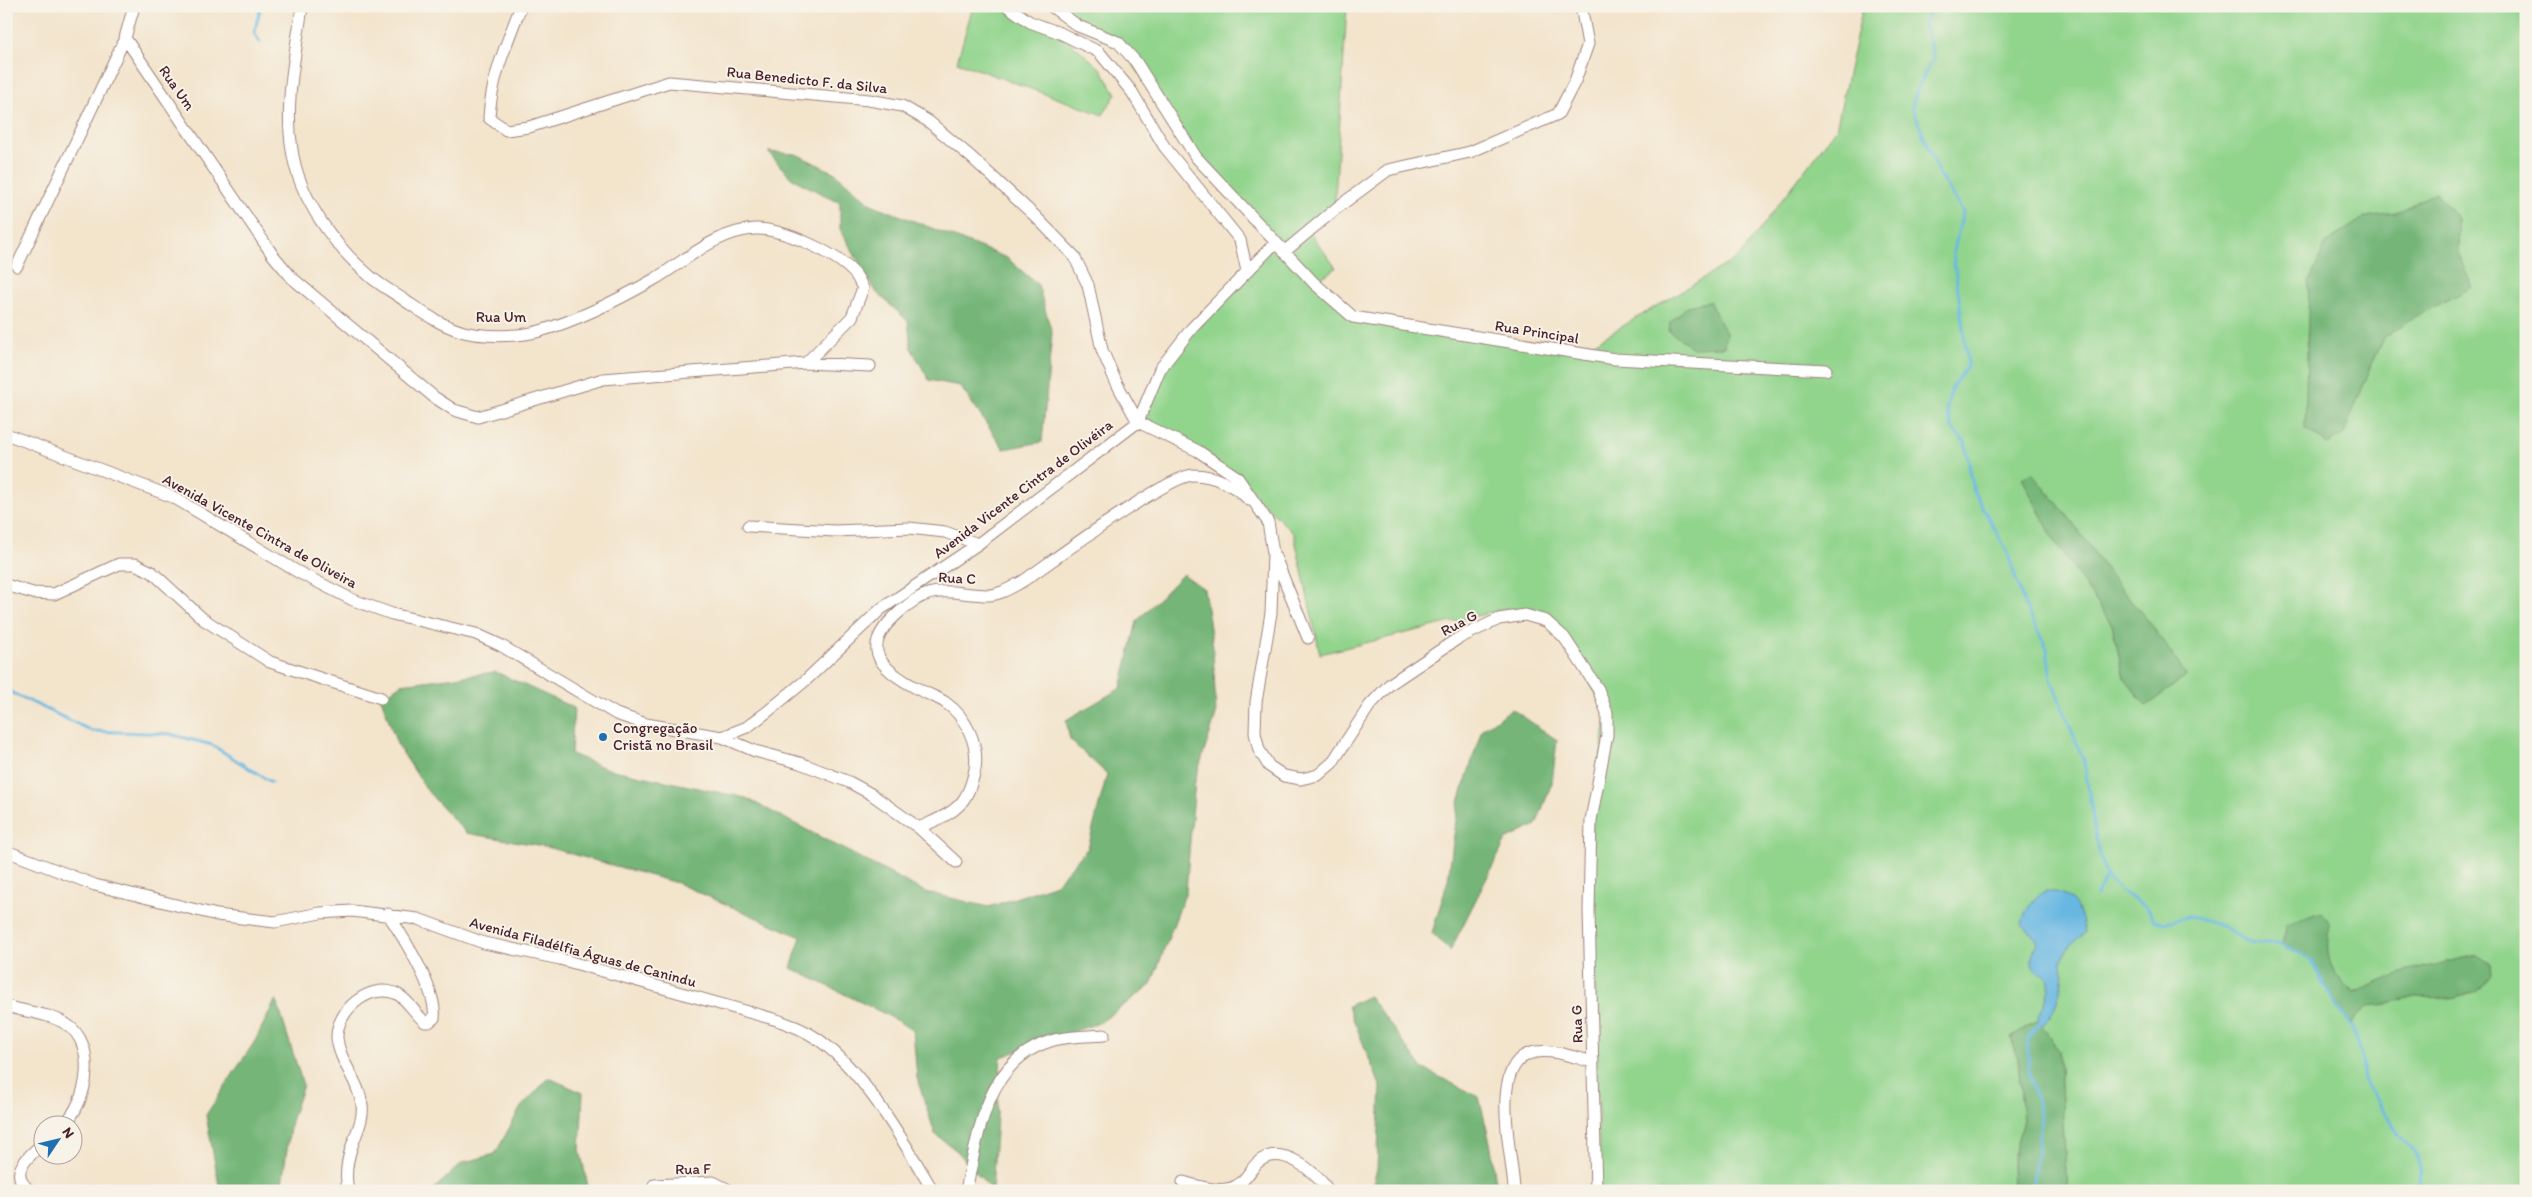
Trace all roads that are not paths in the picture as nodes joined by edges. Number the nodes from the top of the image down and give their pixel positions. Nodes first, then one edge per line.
1 (134, 6) edge
2 (302, 6) edge
3 (521, 6) edge
4 (1007, 6) edge
5 (1051, 6) edge
6 (1581, 6) edge
7 (125, 38) junction
8 (1275, 243) junction
9 (1284, 252) junction
10 (17, 266) dead end
11 (1247, 271) junction
12 (806, 364) junction
13 (870, 366) dead end
14 (1826, 370) dead end
15 (1138, 422) junction
16 (6, 434) edge
17 (1268, 522) junction
18 (748, 526) dead end
19 (978, 544) junction
20 (1274, 553) junction
21 (6, 585) edge
22 (1308, 638) dead end
23 (381, 698) dead end
24 (722, 737) junction
25 (919, 828) junction
26 (6, 851) edge
27 (956, 862) dead end
28 (388, 914) junction
29 (6, 1006) edge
30 (1104, 1035) dead end
31 (1593, 1062) junction
32 (74, 1114) edge
33 (32, 1153) edge
34 (1183, 1182) dead end
35 (654, 1185) dead end
36 (30, 1191) edge
37 (348, 1191) edge
38 (731, 1191) edge
39 (933, 1191) edge
40 (966, 1191) edge
41 (1328, 1191) edge
42 (1514, 1191) edge
43 (1596, 1191) edge

1 - 7 street
2 - 12 street, Rua Um
3 - 15 street, Rua Benedicto F. da Silva
4 - 11 street
5 - 8 street, Rua Principal
6 - 9 street
7 - 10 street
7 - 12 street, Rua Um
8 - 9 street, Rua Principal
8 - 11 street
9 - 14 street, Rua Principal
11 - 15 street
12 - 13 street, Rua Um
15 - 17 street, Rua G
15 - 19 street, Avenida Vicente Cintra de Olivéira
16 - 24 street, Avenida Vicente Cintra de Oliveira
17 - 20 street, Rua G
17 - 25 street, Rua C
18 - 19 street
19 - 24 street, Avenida Vicente Cintra de Olivéira
20 - 22 street
20 - 31 street, Rua G
21 - 23 street
24 - 25 street, Avenida Vicente Cintra de Oliveira
25 - 27 street, Avenida Vicente Cintra de Oliveira
26 - 28 street, Avenida Filadélfia Águas de Canindu
28 - 37 street
28 - 39 street, Avenida Filadélfia Águas de Canindu
29 - 32 street
30 - 40 street
31 - 42 street
31 - 43 street, Rua G
33 - 36 street
34 - 41 street
35 - 38 street, Rua F

